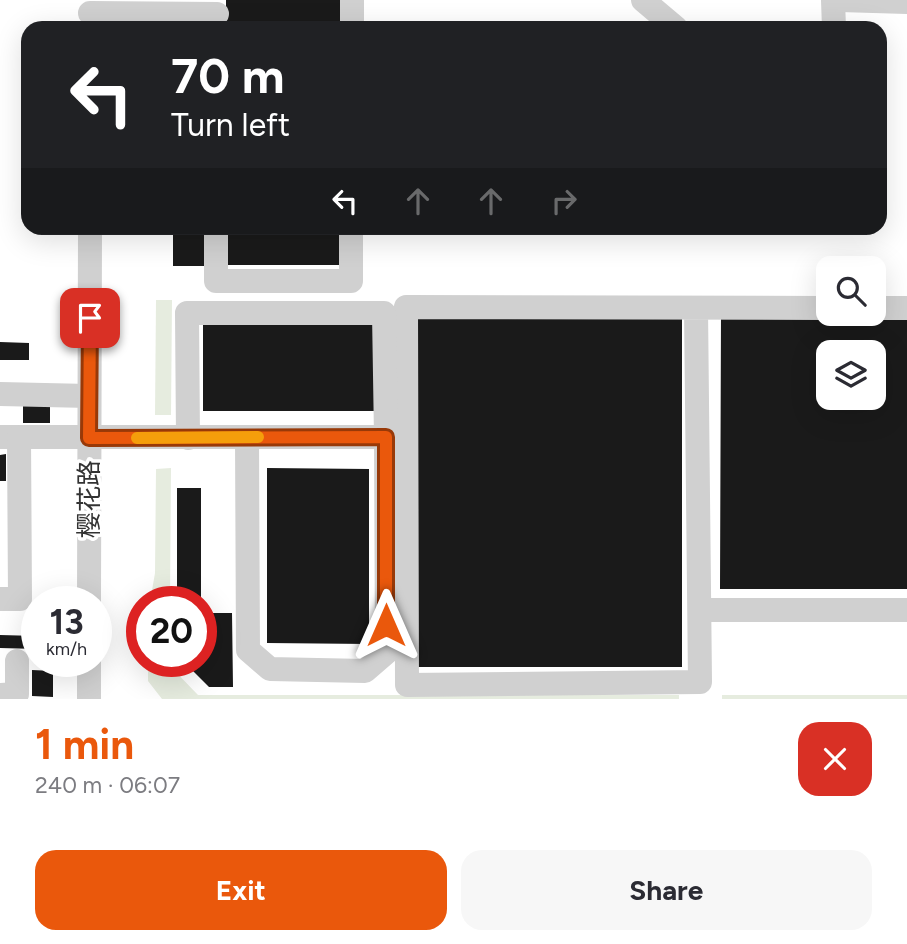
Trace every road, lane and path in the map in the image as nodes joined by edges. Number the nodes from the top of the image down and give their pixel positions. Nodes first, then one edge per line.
1 (352, 0) edge
2 (643, 0) edge
3 (833, 0) edge
4 (840, 0) edge
5 (907, 2) edge
6 (90, 14) edge
7 (217, 14) edge
8 (352, 21) edge
9 (668, 21) edge
10 (834, 21) edge
11 (90, 235) edge
12 (216, 235) edge
13 (351, 235) edge
14 (696, 308) junction
15 (816, 308) edge
16 (886, 308) edge
17 (907, 308) edge
18 (0, 394) edge
19 (89, 396) junction
20 (9, 437) edge
21 (247, 437) junction
22 (386, 437) junction
23 (89, 438) junction
24 (188, 438) junction
25 (89, 586) edge
26 (0, 599) edge
27 (699, 610) junction
28 (907, 610) edge
29 (17, 662) dead end
30 (89, 677) edge
31 (701, 691) edge
32 (0, 695) edge
33 (89, 699) edge

1 - 8 street
2 - 9 street
3 - 10 street
4 - 5 street
6 - 7 street
11 - 19 street, 樱花路
12 - 13 street
14 - 15 street
14 - 27 street
14 - 31 street
16 - 17 street
18 - 19 street
19 - 23 street, 樱花路
20 - 23 street
20 - 26 street
21 - 22 street
21 - 22 street
21 - 24 street
22 - 24 street
23 - 24 street
23 - 25 street, 樱花路
27 - 28 street
27 - 31 street
29 - 32 street
30 - 33 street

